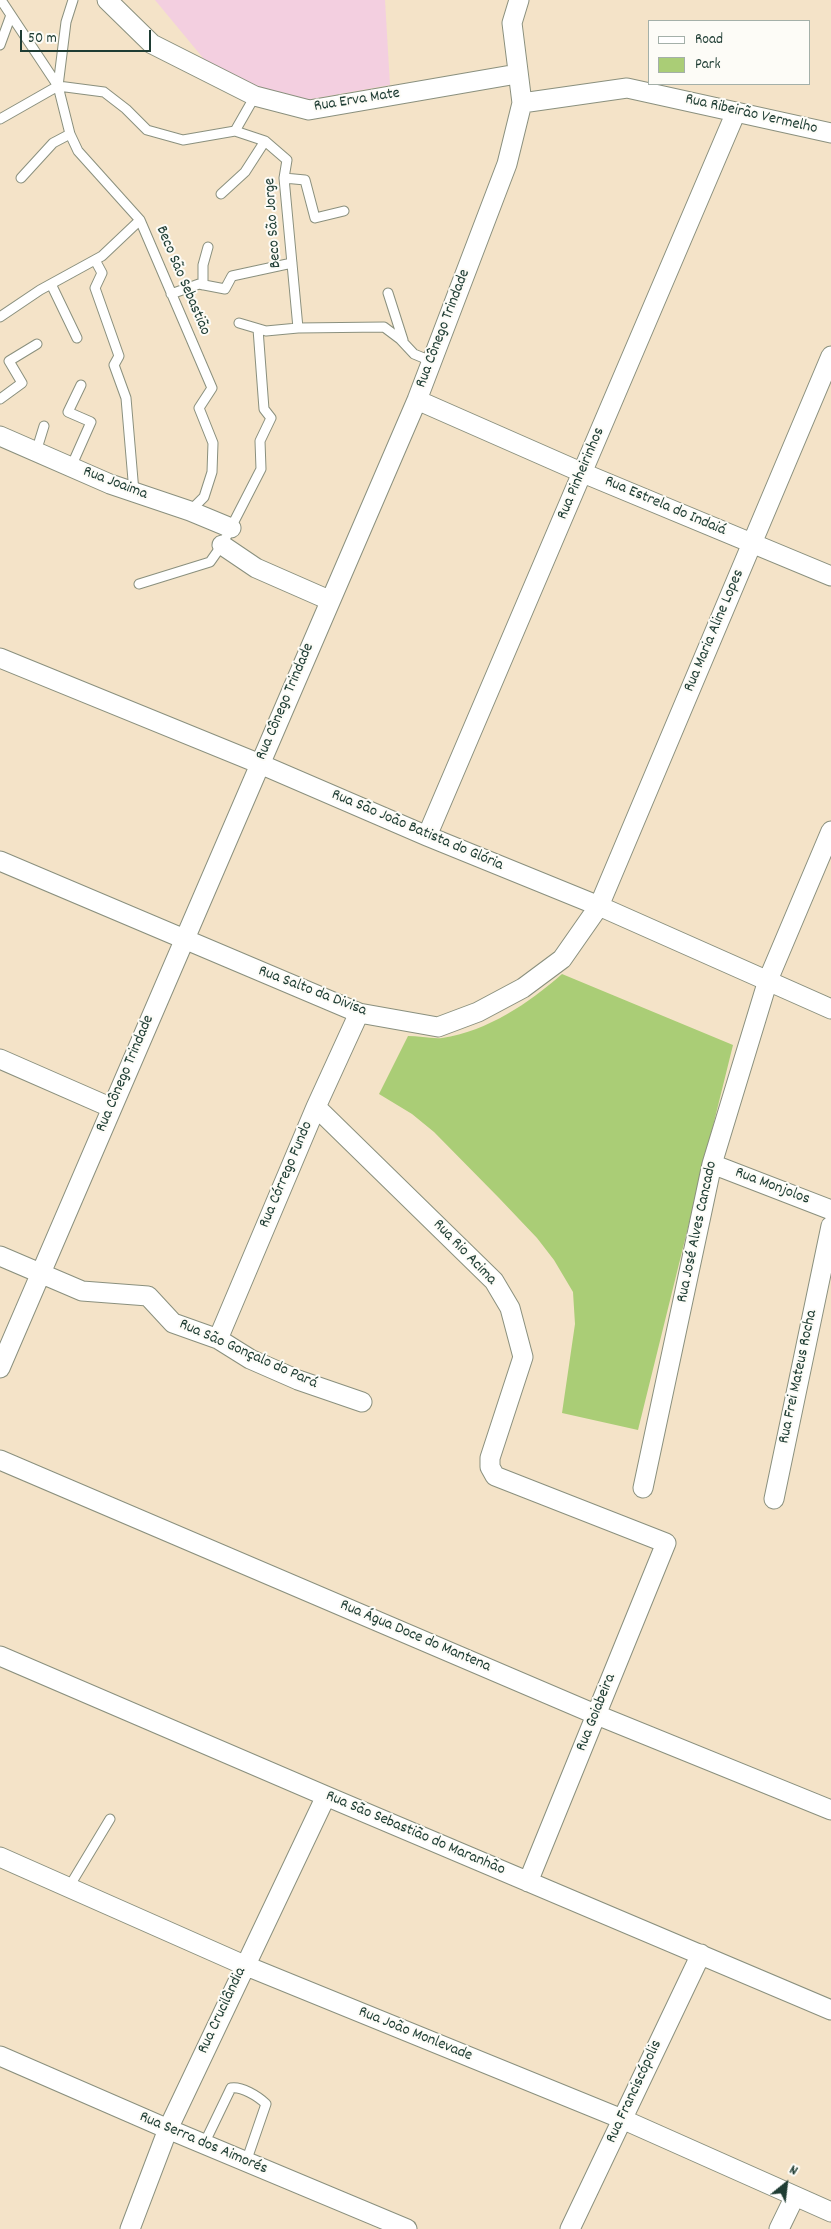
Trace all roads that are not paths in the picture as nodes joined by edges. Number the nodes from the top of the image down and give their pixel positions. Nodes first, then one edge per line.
1 (2, 0) edge
2 (73, 0) edge
3 (106, 0) edge
4 (519, 0) edge
5 (11, 14) junction
6 (0, 45) edge
7 (517, 74) junction
8 (58, 86) junction
9 (255, 96) junction
10 (522, 103) junction
11 (736, 112) junction
12 (0, 119) edge
13 (235, 131) junction
14 (831, 133) edge
15 (70, 134) junction
16 (264, 141) junction
17 (21, 178) dead end
18 (284, 178) junction
19 (221, 194) dead end
20 (344, 211) dead end
21 (140, 220) junction
22 (208, 247) dead end
23 (95, 260) junction
24 (292, 263) junction
25 (50, 284) junction
26 (203, 285) junction
27 (388, 293) dead end
28 (170, 294) junction
29 (0, 317) edge
30 (239, 323) dead end
31 (298, 328) junction
32 (258, 329) junction
33 (77, 338) dead end
34 (403, 343) junction
35 (36, 344) dead end
36 (831, 356) edge
37 (431, 361) junction
38 (81, 385) dead end
39 (0, 399) edge
40 (417, 400) junction
41 (44, 426) dead end
42 (0, 436) edge
43 (36, 452) junction
44 (70, 467) junction
45 (583, 472) junction
46 (134, 492) junction
47 (190, 510) junction
48 (231, 528) junction
49 (222, 544) junction
50 (752, 544) junction
51 (831, 576) edge
52 (139, 584) dead end
53 (328, 600) junction
54 (0, 658) edge
55 (260, 764) junction
56 (831, 831) edge
57 (428, 836) junction
58 (0, 861) edge
59 (599, 906) junction
60 (184, 940) junction
61 (768, 980) junction
62 (831, 1009) edge
63 (359, 1013) junction
64 (0, 1059) edge
65 (316, 1107) junction
66 (112, 1108) junction
67 (712, 1164) junction
68 (831, 1210) edge
69 (831, 1226) edge
70 (0, 1256) edge
71 (40, 1274) junction
72 (218, 1339) junction
73 (0, 1368) edge
74 (362, 1402) dead end
75 (0, 1460) edge
76 (643, 1488) dead end
77 (774, 1499) dead end
78 (666, 1543) joint
79 (0, 1656) edge
80 (597, 1715) junction
81 (326, 1796) junction
82 (831, 1810) edge
83 (110, 1819) dead end
84 (0, 1857) edge
85 (528, 1882) junction
86 (69, 1887) junction
87 (701, 1954) junction
88 (244, 1965) junction
89 (831, 2010) edge
90 (0, 2056) edge
91 (622, 2119) junction
92 (168, 2129) junction
93 (204, 2144) junction
94 (246, 2162) junction
95 (794, 2196) junction
96 (831, 2212) edge
97 (130, 2229) edge
98 (407, 2229) edge
99 (570, 2229) edge
100 (780, 2229) edge

1 - 5 lane, Beco São Sebastião
2 - 8 lane
3 - 9 street, Rua Erva Mate
4 - 7 street, Rua Cônego Trindade
5 - 6 lane
5 - 8 lane, Beco São Sebastião
7 - 9 street, Rua Erva Mate
7 - 10 street, Rua Cônego Trindade
8 - 12 lane
8 - 13 lane, Beco São Jorge
8 - 15 lane, Beco São Sebastião
9 - 13 lane
10 - 11 street, Rua Ribeirão Vermelho
10 - 37 street, Rua Cônego Trindade
11 - 14 street, Rua Ribeirão Vermelho
11 - 45 street, Rua Pinheirinhos
13 - 16 lane, Beco São Jorge
15 - 17 lane
15 - 21 lane, Beco São Sebastião
16 - 18 lane, Beco São Jorge
16 - 19 lane
18 - 20 lane
18 - 24 lane, Beco São Jorge
21 - 23 lane
21 - 28 lane, Beco São Sebastião
22 - 26 lane
23 - 25 lane
23 - 46 lane
24 - 26 lane
24 - 31 lane, Beco São Jorge
25 - 29 lane
25 - 33 lane
26 - 28 lane
27 - 34 lane
28 - 47 lane, Beco São Sebastião
30 - 32 lane
31 - 32 lane
31 - 34 lane
32 - 48 lane
34 - 37 lane
35 - 39 lane
36 - 50 street, Rua Maria Aline Lopes
37 - 40 street, Rua Cônego Trindade
38 - 44 lane
40 - 45 street, Rua Estrela do Indaiá
40 - 53 street, Rua Cônego Trindade
41 - 43 lane
42 - 43 street, Rua Joaima
43 - 44 street, Rua Joaima
44 - 46 street, Rua Joaima
45 - 50 street, Rua Estrela do Indaiá
45 - 57 street, Rua Pinheirinhos
46 - 47 street, Rua Joaima
47 - 48 street, Rua Joaima
48 - 49 lane
49 - 52 lane
49 - 53 street
50 - 51 street, Rua Estrela do Indaiá
50 - 59 street, Rua Maria Aline Lopes
53 - 55 street, Rua Cônego Trindade
54 - 55 street, Rua São João Batista do Glória
55 - 57 street, Rua São João Batista do Glória
55 - 60 street, Rua Cônego Trindade
56 - 61 street, Rua José Alves Cancado
57 - 59 street, Rua São João Batista do Glória
58 - 60 street, Rua Salto da Divisa
59 - 61 street, Rua São João Batista do Glória
59 - 63 street, Rua Salto da Divisa
60 - 63 street, Rua Salto da Divisa
60 - 66 street, Rua Cônego Trindade
61 - 62 street, Rua São João Batista do Glória
61 - 67 street, Rua José Alves Cancado
63 - 65 street, Rua Córrego Fundo
64 - 66 street
65 - 72 street, Rua Córrego Fundo
65 - 78 street, Rua Rio Acima
66 - 71 street, Rua Cônego Trindade
67 - 68 street, Rua Monjolos
67 - 76 street, Rua José Alves Cancado
69 - 77 street, Rua Frei Mateus Rocha
70 - 71 street, Rua São Gonçalo do Pará
71 - 72 street, Rua São Gonçalo do Pará
71 - 73 street, Rua Cônego Trindade
72 - 74 street, Rua São Gonçalo do Pará
75 - 80 street, Rua Água Doce do Mantena
78 - 80 street, Rua Goiabeira
79 - 81 street, Rua São Sebastião do Maranhão
80 - 82 street, Rua Água Doce do Mantena
80 - 85 street, Rua Goiabeira
81 - 85 street, Rua São Sebastião do Maranhão
81 - 88 street, Rua Crucilândia
83 - 86 lane
84 - 86 street, Rua João Monlevade
85 - 87 street, Rua São Sebastião do Maranhão
86 - 88 street, Rua João Monlevade
87 - 89 street, Rua São Sebastião do Maranhão
87 - 91 street, Rua Franciscópolis
88 - 91 street, Rua João Monlevade
88 - 92 street, Rua Crucilândia
90 - 92 street, Rua Serra dos Aimorés
91 - 95 street, Rua João Monlevade
91 - 99 street, Rua Franciscópolis
92 - 93 street, Rua Serra dos Aimorés
92 - 97 street, Rua Crucilândia
93 - 94 street, Rua Serra dos Aimorés
93 - 94 lane
94 - 98 street, Rua Serra dos Aimorés
95 - 96 street, Rua João Monlevade
95 - 100 street

